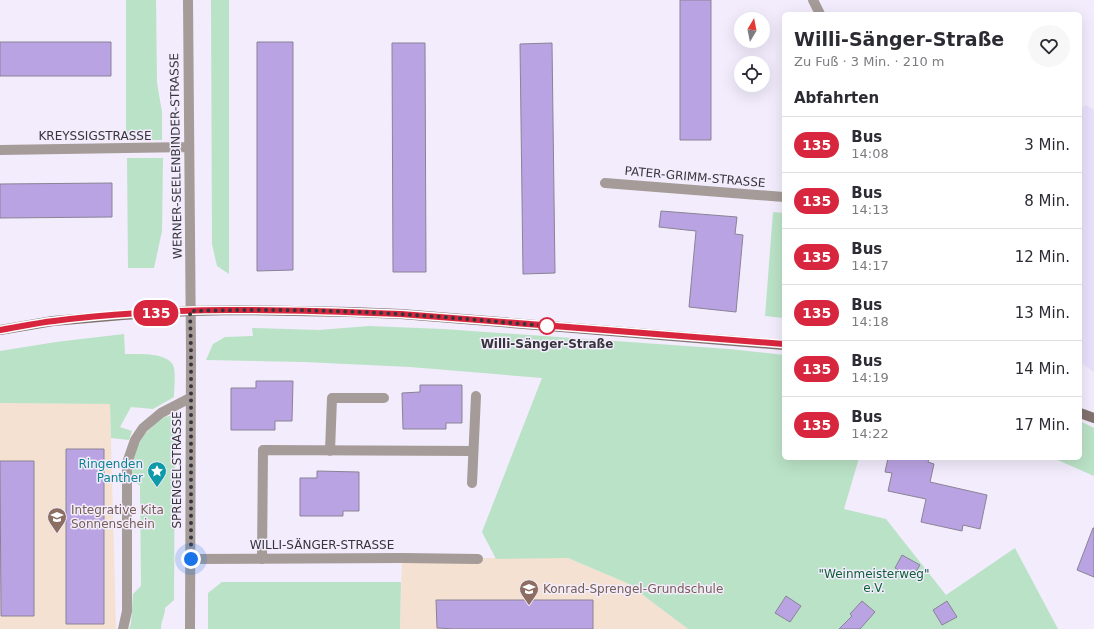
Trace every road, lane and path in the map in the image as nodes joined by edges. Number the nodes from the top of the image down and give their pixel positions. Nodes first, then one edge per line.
1 (188, 0) edge
2 (813, 0) edge
3 (819, 12) edge
4 (189, 148) junction
5 (0, 150) edge
6 (604, 183) dead end
7 (782, 197) edge
8 (190, 311) junction
9 (0, 330) edge
10 (782, 344) edge
11 (476, 396) dead end
12 (190, 398) junction
13 (384, 398) dead end
14 (1082, 414) edge
15 (1094, 418) edge
16 (330, 451) junction
17 (473, 451) junction
18 (472, 483) dead end
19 (191, 559) junction
20 (262, 559) junction
21 (478, 559) dead end
22 (123, 629) edge
23 (190, 629) edge

1 - 4 street, WERNER-SEELENBINDER-STRASSE
2 - 3 street
4 - 5 street, KREYSSIGSTRASSE
4 - 8 street, WERNER-SEELENBINDER-STRASSE
6 - 7 street, PATER-GRIMM-STRASSE
8 - 9 main road
8 - 10 main road
8 - 12 street, SPRENGELSTRASSE
11 - 17 street
12 - 19 street, SPRENGELSTRASSE
12 - 22 street
13 - 16 street
14 - 15 main road
16 - 17 street
16 - 20 street
17 - 18 street
19 - 20 street, WILLI-SÄNGER-STRASSE
19 - 23 street, SPRENGELSTRASSE
20 - 21 street, WILLI-SÄNGER-STRASSE

